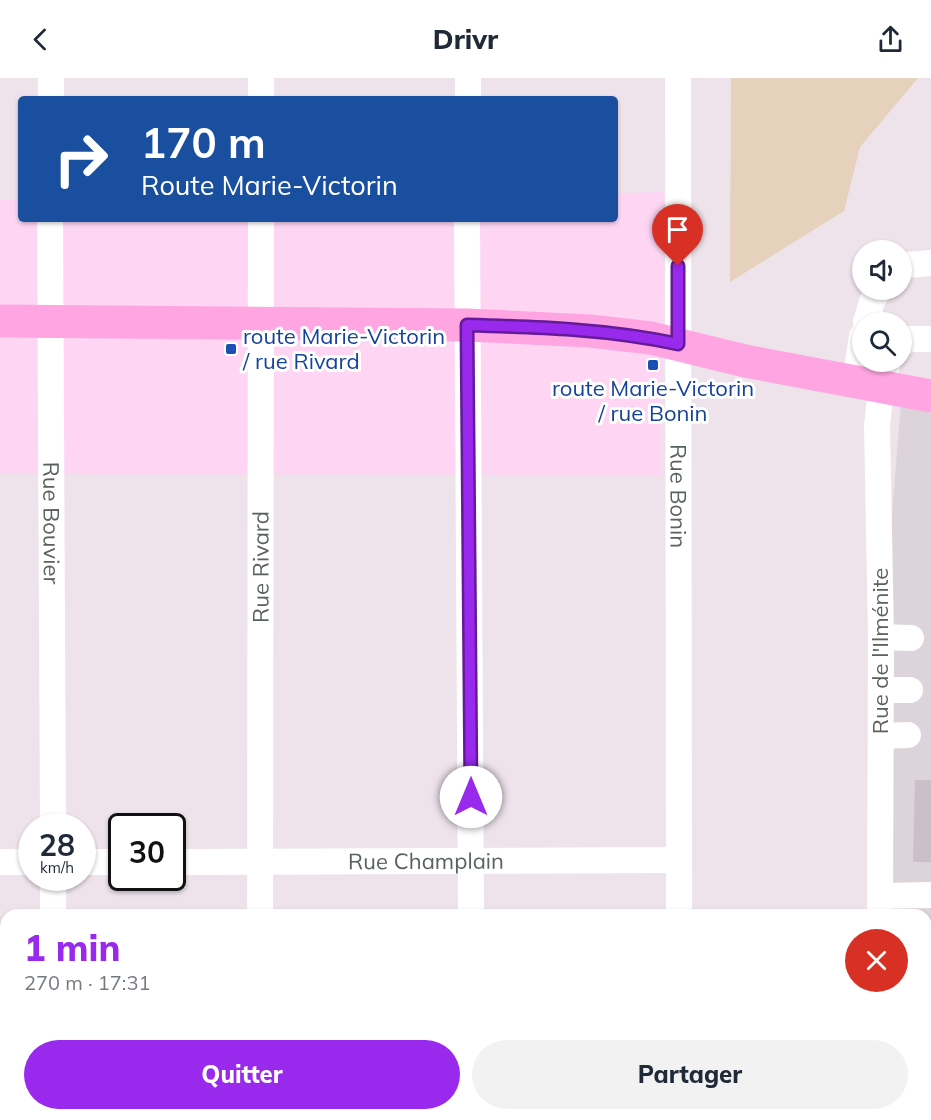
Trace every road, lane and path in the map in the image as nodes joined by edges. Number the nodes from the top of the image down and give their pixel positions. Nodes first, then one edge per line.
1 (51, 78) edge
2 (261, 78) edge
3 (468, 78) edge
4 (678, 78) edge
5 (51, 96) edge
6 (261, 96) edge
7 (468, 96) edge
8 (50, 222) edge
9 (261, 222) edge
10 (467, 222) edge
11 (931, 263) edge
12 (912, 265) edge
13 (0, 321) edge
14 (50, 322) junction
15 (261, 323) junction
16 (467, 325) junction
17 (912, 339) edge
18 (931, 339) edge
19 (678, 344) junction
20 (874, 377) edge
21 (931, 396) edge
22 (881, 638) junction
23 (911, 638) dead end
24 (881, 690) junction
25 (910, 690) dead end
26 (908, 735) dead end
27 (880, 736) junction
28 (53, 813) edge
29 (471, 860) junction
30 (678, 860) junction
31 (260, 861) junction
32 (0, 862) edge
33 (18, 862) edge
34 (186, 862) edge
35 (53, 891) edge
36 (931, 895) edge
37 (880, 905) edge
38 (53, 909) edge
39 (260, 909) edge
40 (471, 909) edge
41 (679, 909) edge

1 - 5 street
2 - 6 street
3 - 7 street
4 - 19 street, Rue Bonin
8 - 14 street, Rue Bouvier
9 - 15 street, Rue Rivard
10 - 16 street
11 - 12 street
13 - 14 main road
14 - 15 main road
14 - 28 street, Rue Bouvier
15 - 16 main road
15 - 31 street, Rue Rivard
16 - 19 main road
16 - 29 street
17 - 18 street
19 - 20 main road
19 - 30 street, Rue Bonin
20 - 21 main road
20 - 22 street, Rue de l'Ilménite
22 - 23 street
22 - 24 street, Rue de l'Ilménite
24 - 25 street
24 - 27 street, Rue de l'Ilménite
26 - 27 street
27 - 37 street, Rue de l'Ilménite
29 - 30 street, Rue Champlain
29 - 31 street, Rue Champlain
29 - 40 street
30 - 41 street, Rue Bonin
31 - 34 street, Rue Champlain
31 - 39 street, Rue Rivard
32 - 33 street
35 - 38 street
36 - 37 street

